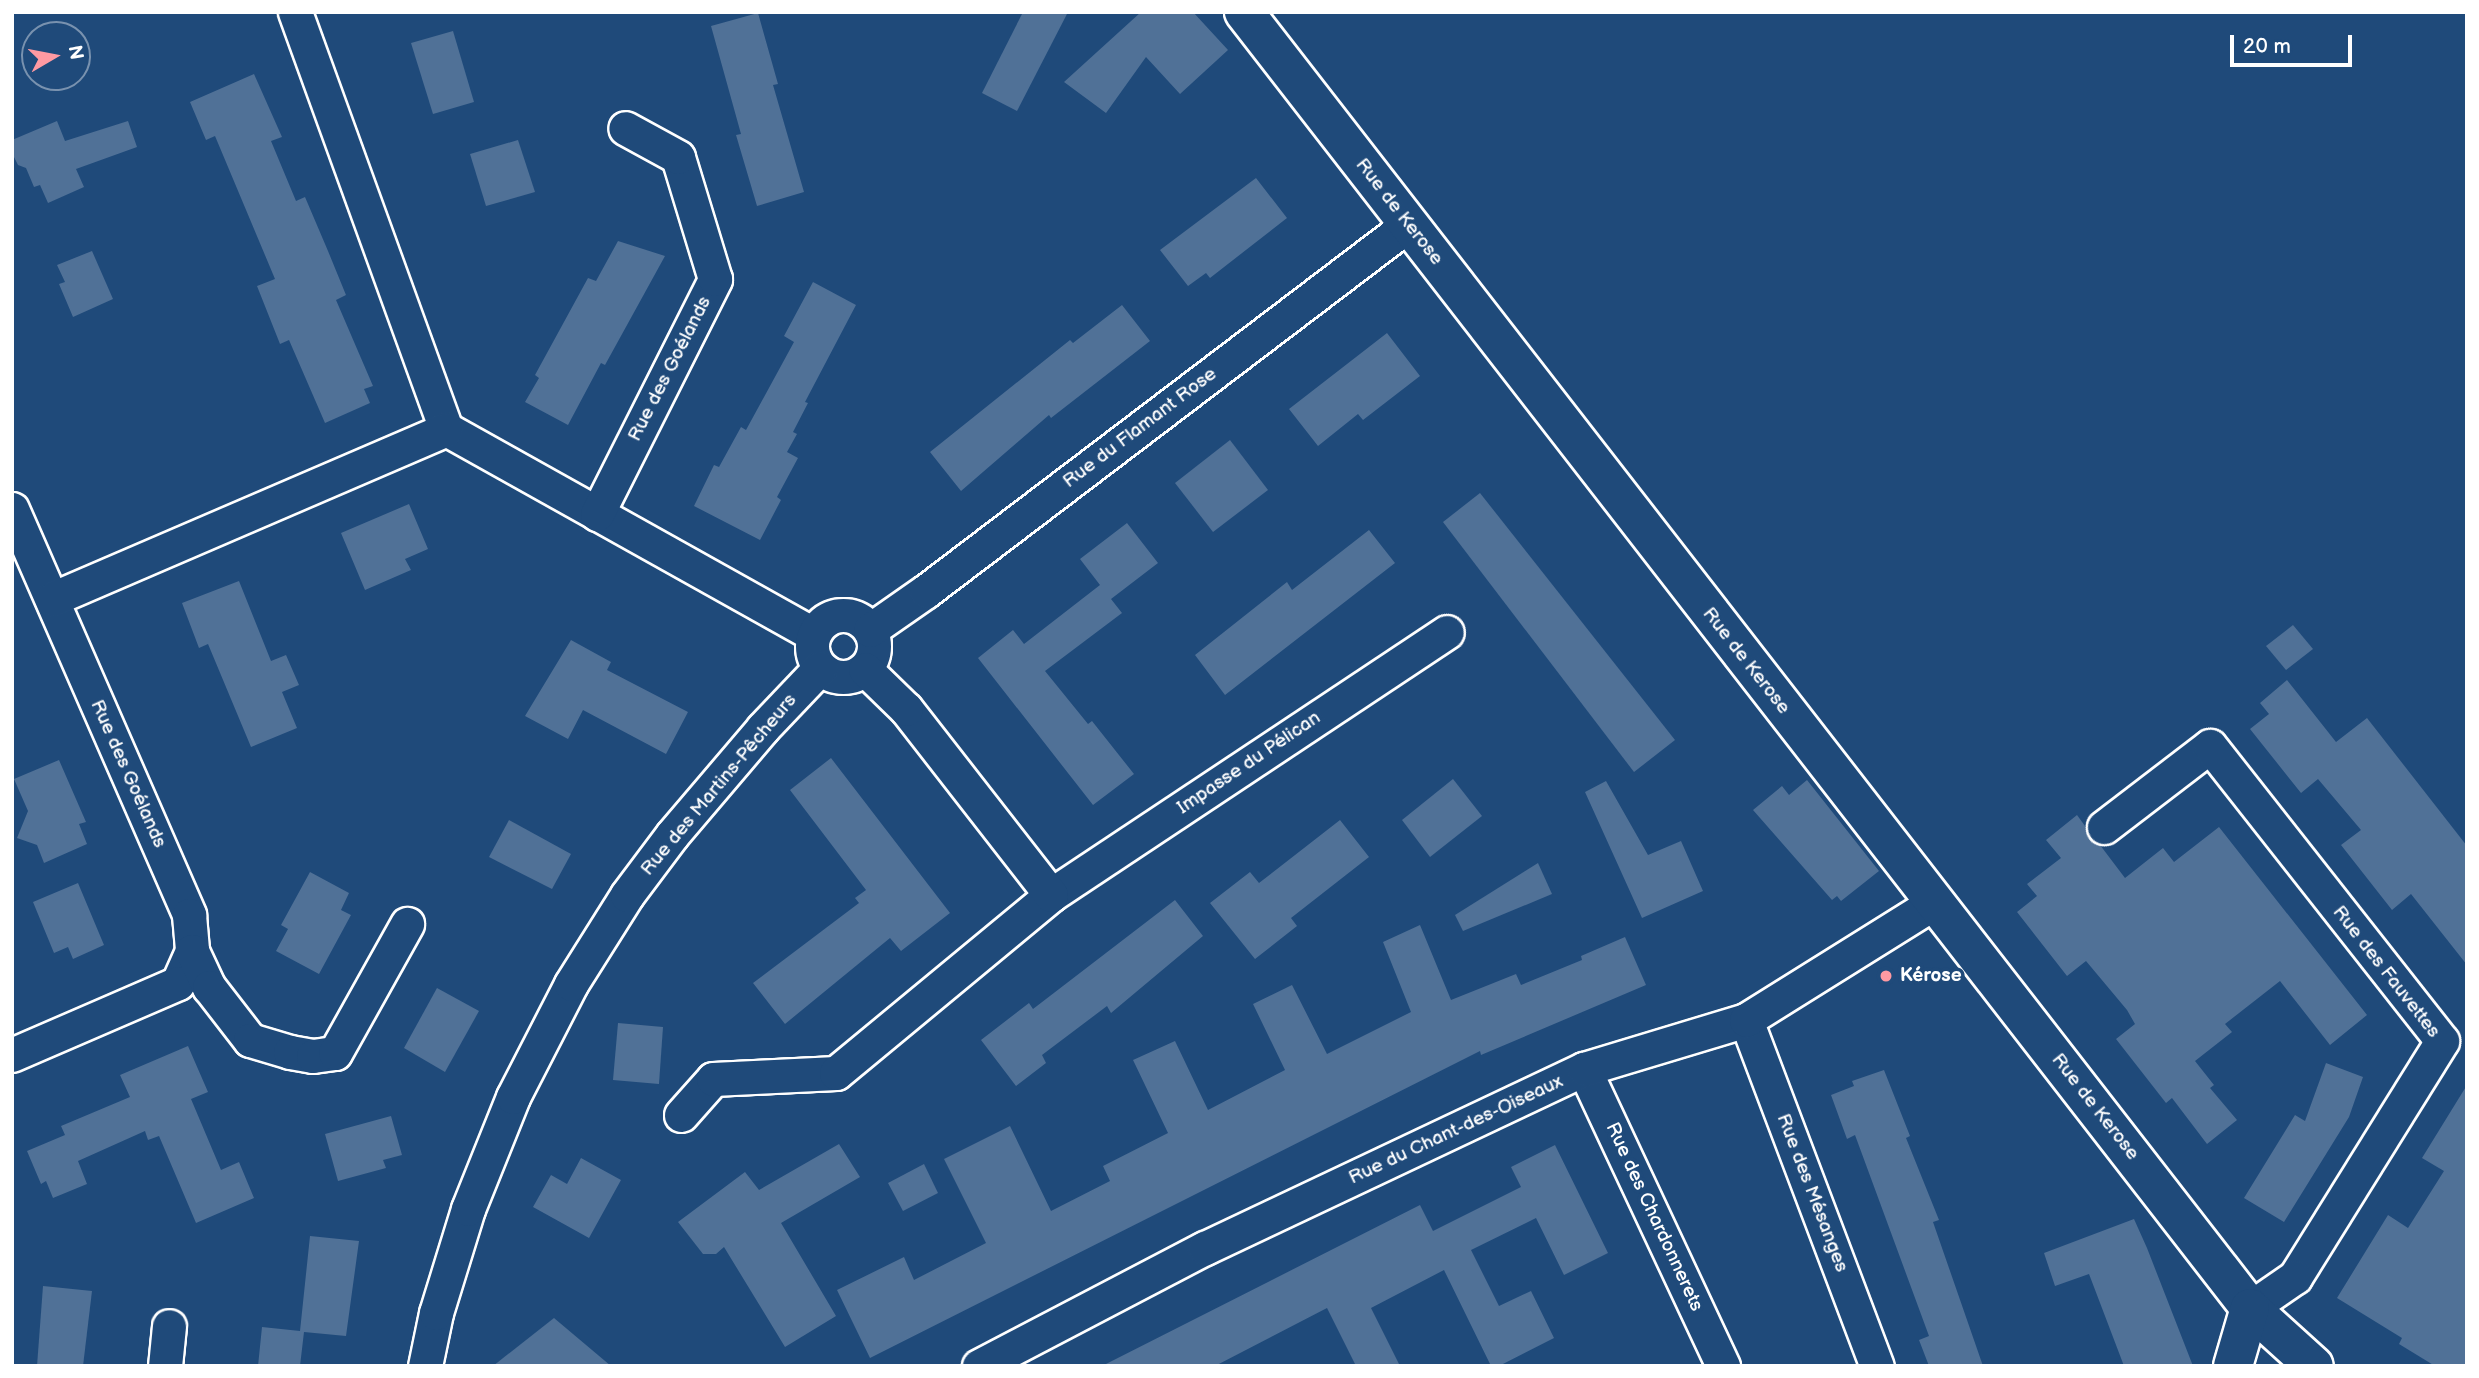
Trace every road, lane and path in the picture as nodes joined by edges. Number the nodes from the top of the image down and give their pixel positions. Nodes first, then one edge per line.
1 (295, 12) edge
2 (1244, 12) edge
3 (625, 128) dead end
4 (1409, 224) junction
5 (446, 429) junction
6 (12, 509) edge
7 (597, 514) junction
8 (52, 599) junction
9 (870, 630) junction
10 (1447, 632) dead end
11 (814, 634) junction
12 (820, 668) junction
13 (865, 668) junction
14 (2104, 827) dead end
15 (1051, 895) junction
16 (1933, 902) junction
17 (407, 924) dead end
18 (192, 951) junction
19 (1746, 1020) junction
20 (12, 1055) edge
21 (1584, 1069) junction
22 (681, 1115) dead end
23 (2250, 1308) junction
24 (169, 1326) dead end
25 (164, 1366) edge
26 (425, 1366) edge
27 (979, 1366) edge
28 (1723, 1366) edge
29 (1877, 1366) edge
30 (2233, 1366) edge
31 (2314, 1366) edge

1 - 5 street
2 - 4 main road, Rue de Kerose
3 - 7 street, Rue des Goélands
4 - 9 street, Rue du Flamant Rose
4 - 16 main road, Rue de Kerose
5 - 7 street
5 - 8 street
6 - 8 street, Rue des Goélands
7 - 11 street
8 - 18 street, Rue des Goélands
9 - 11 street
9 - 13 street
10 - 15 street, Impasse du Pélican
11 - 12 street
12 - 13 street
12 - 26 street, Rue des Martins-Pêcheurs
13 - 15 street
14 - 23 street, Rue des Fauvettes
15 - 22 street, Impasse du Pélican
16 - 19 street, Rue du Chant-des-Oiseaux
16 - 23 main road, Rue de Kerose
17 - 18 street, Rue des Goélands
18 - 20 street, Rue des Goélands
19 - 21 street, Rue du Chant-des-Oiseaux
19 - 29 street, Rue des Mésanges
21 - 27 street, Rue du Chant-des-Oiseaux
21 - 28 street, Rue des Chardonnerets
23 - 30 main road
23 - 31 main road, Rue de Kerose
24 - 25 street

